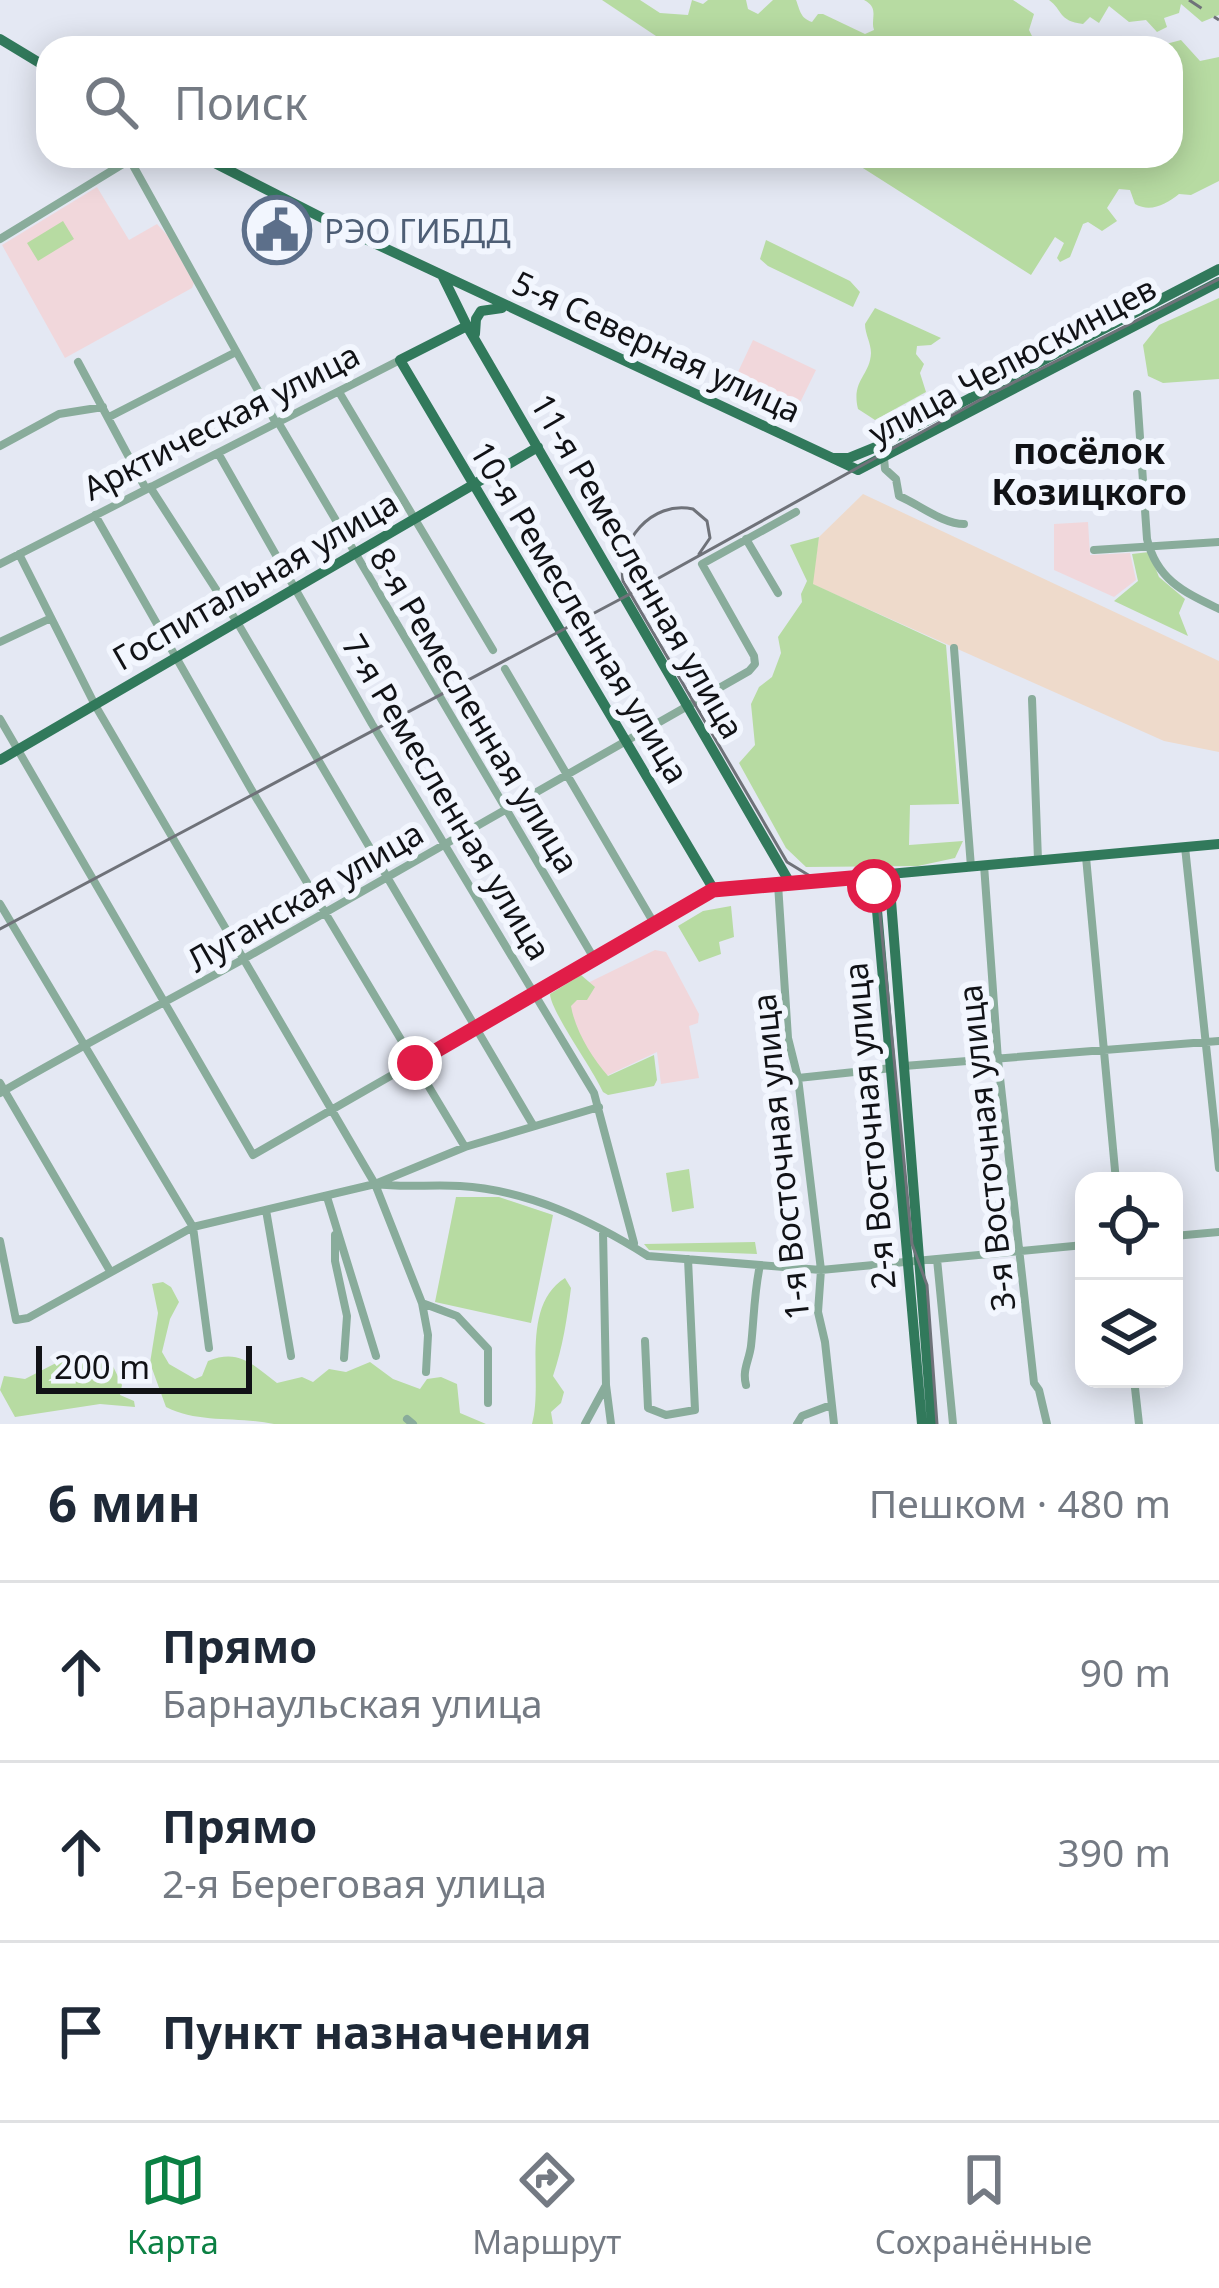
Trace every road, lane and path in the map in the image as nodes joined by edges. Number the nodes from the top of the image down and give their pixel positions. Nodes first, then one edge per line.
1 (0, 39) edge
2 (36, 61) edge
3 (116, 168) edge
4 (137, 168) edge
5 (225, 168) edge
6 (0, 239) edge
7 (1219, 269) edge
8 (442, 275) junction
9 (1219, 282) edge
10 (519, 311) junction
11 (467, 326) junction
12 (477, 344) junction
13 (236, 352) junction
14 (400, 360) junction
15 (78, 362) dead end
16 (338, 392) junction
17 (1137, 394) dead end
18 (103, 406) junction
19 (948, 416) junction
20 (109, 417) junction
21 (277, 423) junction
22 (0, 446) edge
23 (538, 447) junction
24 (218, 452) junction
25 (831, 458) junction
26 (884, 458) junction
27 (473, 483) junction
28 (148, 488) junction
29 (796, 512) dead end
30 (95, 515) junction
31 (413, 519) junction
32 (964, 524) dead end
33 (746, 539) junction
34 (1219, 542) edge
35 (1148, 546) junction
36 (1094, 550) dead end
37 (354, 553) junction
38 (19, 554) junction
39 (0, 563) edge
40 (295, 587) junction
41 (778, 593) dead end
42 (1219, 609) edge
43 (51, 618) junction
44 (237, 622) junction
45 (0, 642) edge
46 (954, 648) dead end
47 (494, 650) dead end
48 (176, 657) junction
49 (505, 670) dead end
50 (1032, 699) dead end
51 (94, 705) junction
52 (688, 706) junction
53 (0, 719) edge
54 (626, 742) junction
55 (17, 750) junction
56 (0, 760) edge
57 (568, 777) junction
58 (509, 811) junction
59 (446, 843) junction
60 (1219, 844) edge
61 (1185, 847) junction
62 (1086, 855) junction
63 (1038, 860) junction
64 (977, 866) junction
65 (889, 874) junction
66 (874, 876) junction
67 (386, 879) junction
68 (784, 884) junction
69 (713, 890) junction
70 (0, 904) edge
71 (326, 911) junction
72 (655, 925) junction
73 (245, 958) junction
74 (595, 960) junction
75 (537, 994) junction
76 (164, 1004) junction
77 (478, 1028) junction
78 (1219, 1041) edge
79 (1205, 1042) junction
80 (82, 1044) junction
81 (1105, 1051) junction
82 (998, 1060) junction
83 (415, 1063) junction
84 (897, 1067) junction
85 (422, 1078) dead end
86 (798, 1078) junction
87 (1, 1089) edge
88 (600, 1107) junction
89 (333, 1111) junction
90 (533, 1125) junction
91 (465, 1147) junction
92 (1219, 1168) edge
93 (1115, 1172) edge
94 (375, 1184) junction
95 (327, 1197) junction
96 (266, 1210) junction
97 (335, 1223) junction
98 (193, 1227) junction
99 (603, 1230) junction
100 (1219, 1232) edge
101 (1183, 1235) edge
102 (0, 1241) edge
103 (634, 1243) junction
104 (1075, 1245) edge
105 (1020, 1251) junction
106 (688, 1258) junction
107 (938, 1259) junction
108 (916, 1261) junction
109 (760, 1265) junction
110 (821, 1270) junction
111 (110, 1271) junction
112 (422, 1304) junction
113 (645, 1341) dead end
114 (209, 1348) dead end
115 (291, 1356) dead end
116 (376, 1356) dead end
117 (344, 1358) dead end
118 (922, 1371) junction
119 (426, 1372) dead end
120 (606, 1385) junction
121 (746, 1385) dead end
122 (1135, 1388) edge
123 (488, 1403) dead end
124 (832, 1405) junction
125 (585, 1424) edge
126 (611, 1424) edge
127 (797, 1424) edge
128 (834, 1424) edge
129 (922, 1424) edge
130 (932, 1424) edge
131 (953, 1424) edge
132 (1047, 1424) edge
133 (1138, 1424) edge

1 - 2 main road
3 - 6 street
4 - 13 street, 8-я Ремесленная улица
5 - 8 main road, 5-я Северная улица
7 - 19 main road, улица Челюскинцев
8 - 10 main road, 5-я Северная улица
8 - 11 main road, 11-я Ремесленная улица
9 - 19 main road, улица Челюскинцев
10 - 12 main road
10 - 25 main road, 5-я Северная улица
11 - 12 main road, 11-я Ремесленная улица
11 - 14 main road, Арктическая улица
12 - 23 main road, 11-я Ремесленная улица
13 - 20 street
13 - 21 street, 8-я Ремесленная улица
14 - 16 street, Арктическая улица
14 - 27 main road, 10-я Ремесленная улица
15 - 18 street
16 - 21 street, Арктическая улица
16 - 31 street
17 - 35 street
18 - 20 street
18 - 22 street
19 - 25 main road, улица Челюскинцев
19 - 26 main road, улица Челюскинцев
20 - 28 street
21 - 24 street, Арктическая улица
21 - 37 street, 8-я Ремесленная улица
23 - 27 main road, Госпитальная улица
23 - 52 main road, 11-я Ремесленная улица
24 - 28 street, Арктическая улица
24 - 40 street, 7-я Ремесленная улица
25 - 26 main road, улица Челюскинцев
26 - 32 street
27 - 31 main road, Госпитальная улица
27 - 54 main road, 10-я Ремесленная улица
28 - 30 street, Арктическая улица
28 - 44 street
29 - 33 street
30 - 38 street, Арктическая улица
30 - 48 street
31 - 37 main road, Госпитальная улица
31 - 47 street
33 - 41 street
33 - 52 street, Луганская улица
34 - 35 street
35 - 36 street
35 - 42 street
37 - 40 main road, Госпитальная улица
37 - 58 street, 8-я Ремесленная улица
38 - 39 street, Арктическая улица
38 - 43 street
40 - 44 main road, Госпитальная улица
40 - 59 street, 7-я Ремесленная улица
43 - 45 street
43 - 51 street
44 - 48 main road, Госпитальная улица
44 - 67 street
46 - 64 street, 3-я Восточная улица
48 - 51 main road, Госпитальная улица
48 - 71 street
49 - 57 street
50 - 63 street
51 - 55 main road, Госпитальная улица
51 - 73 street
52 - 54 street, Луганская улица
52 - 68 main road, 11-я Ремесленная улица
53 - 55 street
54 - 57 street, Луганская улица
54 - 69 main road, 10-я Ремесленная улица
55 - 56 main road, Госпитальная улица
55 - 76 street
57 - 58 street, Луганская улица
57 - 72 street
58 - 59 street, Луганская улица
58 - 74 street, 8-я Ремесленная улица
59 - 67 street, Луганская улица
59 - 75 street, 7-я Ремесленная улица
60 - 61 main road
61 - 62 main road
61 - 79 street
62 - 63 main road
62 - 81 street
63 - 64 main road
64 - 65 main road
64 - 82 street, 3-я Восточная улица
65 - 66 main road
65 - 84 main road, 2-я Восточная улица
66 - 68 main road
66 - 84 main road, 2-я Восточная улица
67 - 71 street, Луганская улица
67 - 77 street
68 - 69 main road
68 - 86 street, 1-я Восточная улица
69 - 72 street
70 - 80 street
71 - 73 street, Луганская улица
71 - 83 street
72 - 74 street
73 - 76 street, Луганская улица
73 - 89 street
74 - 75 street
75 - 77 street
75 - 88 street, 7-я Ремесленная улица
76 - 80 street, Луганская улица
76 - 89 street
77 - 83 street
77 - 90 street
78 - 79 street
79 - 81 street
79 - 92 street
80 - 87 street, Луганская улица
80 - 98 street
81 - 82 street
81 - 93 street
82 - 84 street
82 - 105 street, 3-я Восточная улица
83 - 89 street
84 - 86 street
84 - 108 main road, 2-я Восточная улица
85 - 91 street
86 - 110 street, 1-я Восточная улица
87 - 111 street
88 - 90 street
88 - 103 street, 7-я Ремесленная улица
89 - 94 street
90 - 91 street
91 - 94 street
94 - 95 street
94 - 99 street
94 - 112 street
95 - 96 street
95 - 97 street
96 - 98 street
96 - 115 street
97 - 116 street
97 - 117 street
98 - 111 street
98 - 114 street
99 - 103 street
99 - 120 street
100 - 101 street
102 - 111 street
103 - 106 street
104 - 105 street
105 - 107 street
105 - 132 street, 3-я Восточная улица
106 - 109 street
106 - 113 street
107 - 108 street
107 - 131 street
108 - 110 street
108 - 118 main road, 2-я Восточная улица
109 - 110 street
109 - 121 street
110 - 124 street, 1-я Восточная улица
112 - 119 street
112 - 123 street
118 - 129 main road
118 - 130 main road
120 - 125 street
120 - 126 street
122 - 133 street
124 - 127 street
124 - 128 street, 1-я Восточная улица

